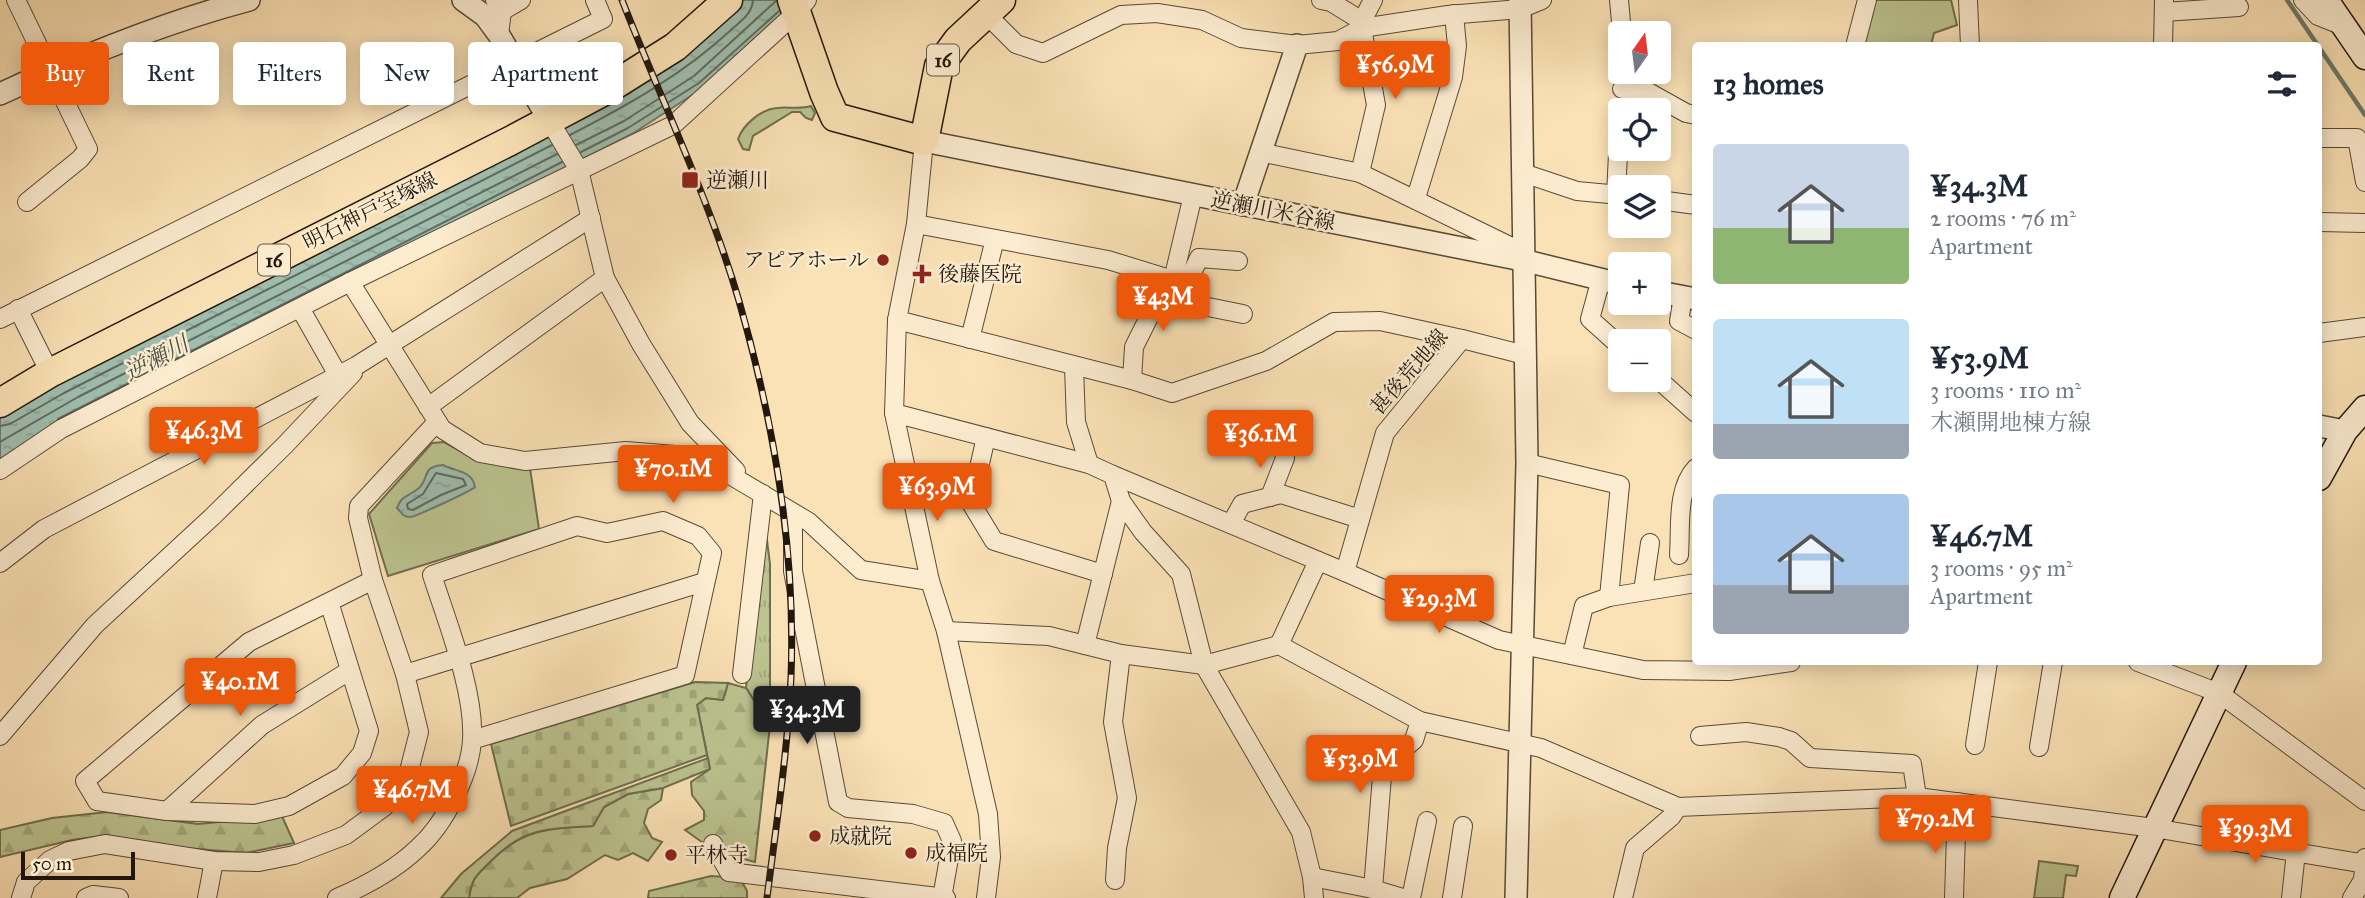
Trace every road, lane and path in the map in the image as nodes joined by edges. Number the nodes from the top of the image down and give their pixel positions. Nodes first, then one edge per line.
1 (16, 0) edge
2 (463, 0) edge
3 (521, 0) edge
4 (595, 0) edge
5 (728, 0) edge
6 (1321, 0) edge
7 (1373, 0) edge
8 (1542, 0) edge
9 (1619, 0) edge
10 (1867, 0) edge
11 (1968, 0) edge
12 (2303, 0) edge
13 (2326, 0) edge
14 (244, 1) edge
15 (798, 4) edge
16 (1520, 4) edge
17 (499, 5) edge
18 (2164, 6) edge
19 (993, 7) edge
20 (2239, 7) dead end
21 (1454, 14) junction
22 (1621, 21) edge
23 (1362, 24) junction
24 (2345, 26) junction
25 (499, 35) junction
26 (36, 42) edge
27 (503, 42) edge
28 (557, 42) edge
29 (1856, 42) edge
30 (1970, 42) edge
31 (2163, 42) edge
32 (1297, 45) junction
33 (109, 47) edge
34 (2365, 57) edge
35 (21, 84) edge
36 (1631, 84) edge
37 (468, 86) edge
38 (0, 94) edge
39 (67, 105) edge
40 (540, 105) edge
41 (1692, 115) edge
42 (551, 123) junction
43 (2322, 132) edge
44 (924, 141) junction
45 (1260, 152) junction
46 (577, 167) junction
47 (1360, 173) junction
48 (1523, 173) junction
49 (2365, 182) edge
50 (1608, 194) edge
51 (1193, 195) junction
52 (1416, 198) junction
53 (27, 202) dead end
54 (1671, 202) edge
55 (1692, 204) edge
56 (1243, 205) junction
57 (591, 218) junction
58 (2322, 222) edge
59 (2365, 223) edge
60 (916, 224) junction
61 (995, 239) junction
62 (1522, 256) junction
63 (1238, 261) dead end
64 (605, 278) junction
65 (1608, 280) edge
66 (350, 282) junction
67 (1608, 286) edge
68 (1173, 290) junction
69 (1671, 294) edge
70 (1689, 298) edge
71 (300, 308) junction
72 (18, 309) junction
73 (1243, 314) dead end
74 (1, 317) edge
75 (897, 320) junction
76 (2365, 327) edge
77 (1692, 328) edge
78 (2322, 333) edge
79 (1608, 335) edge
80 (970, 339) junction
81 (1462, 339) junction
82 (390, 346) junction
83 (1525, 355) junction
84 (356, 366) junction
85 (1074, 367) junction
86 (50, 373) junction
87 (338, 375) junction
88 (1132, 380) junction
89 (1671, 391) edge
90 (0, 402) edge
91 (2365, 408) edge
92 (1692, 409) edge
93 (894, 413) junction
94 (433, 414) junction
95 (2322, 427) edge
96 (2345, 431) junction
97 (986, 437) junction
98 (1285, 458) dead end
99 (1527, 463) junction
100 (1089, 464) junction
101 (0, 470) edge
102 (1692, 472) edge
103 (2322, 473) edge
104 (1113, 475) junction
105 (744, 483) junction
106 (763, 495) junction
107 (1270, 496) junction
108 (1121, 501) junction
109 (793, 513) junction
110 (1360, 519) junction
111 (1231, 524) junction
112 (1650, 543) dead end
113 (1679, 555) dead end
114 (1318, 561) junction
115 (0, 563) edge
116 (1345, 572) junction
117 (1103, 574) junction
118 (373, 580) junction
119 (930, 581) junction
120 (704, 582) junction
121 (1692, 584) edge
122 (1643, 592) junction
123 (1609, 597) junction
124 (329, 602) junction
125 (946, 631) junction
126 (1085, 645) junction
127 (1279, 645) junction
128 (1522, 645) junction
129 (1121, 654) junction
130 (1572, 655) junction
131 (457, 657) junction
132 (1203, 665) junction
133 (1770, 665) edge
134 (1988, 665) edge
135 (2053, 665) edge
136 (2146, 665) edge
137 (2233, 665) edge
138 (349, 671) junction
139 (405, 674) junction
140 (743, 674) dead end
141 (2219, 694) junction
142 (1420, 721) junction
143 (0, 736) edge
144 (1700, 736) dead end
145 (472, 740) junction
146 (1519, 744) junction
147 (1975, 744) dead end
148 (2039, 747) dead end
149 (1917, 797) junction
150 (2365, 801) edge
151 (1957, 802) junction
152 (1678, 807) junction
153 (167, 811) junction
154 (1427, 821) dead end
155 (1463, 826) dead end
156 (2154, 828) junction
157 (713, 844) dead end
158 (2296, 852) junction
159 (214, 861) junction
160 (2364, 862) edge
161 (1312, 877) junction
162 (1115, 880) dead end
163 (1373, 889) junction
164 (368, 892) edge
165 (943, 897) edge
166 (21, 898) edge
167 (86, 898) edge
168 (119, 898) edge
169 (207, 898) edge
170 (337, 898) edge
171 (986, 898) edge
172 (1314, 898) edge
173 (1403, 898) edge
174 (1411, 898) edge
175 (1452, 898) edge
176 (1516, 898) edge
177 (1623, 898) edge
178 (1954, 898) edge
179 (2122, 898) edge
180 (2291, 898) edge
181 (2352, 898) edge

1 - 26 street
2 - 25 street
3 - 17 street
4 - 28 street
5 - 42 main road, 明石神戸宝塚線 / 16
6 - 23 street
7 - 23 street
8 - 16 street
9 - 22 street
10 - 29 street
11 - 30 street
12 - 24 street
13 - 24 main road
14 - 33 street
15 - 44 main road
15 - 46 street
16 - 21 street
16 - 48 street
17 - 25 street
18 - 20 street
18 - 31 street
19 - 32 street
19 - 44 main road, 16
21 - 23 street
21 - 52 street
23 - 32 street
23 - 47 street
24 - 34 main road
25 - 27 street
32 - 45 street
35 - 38 street
36 - 41 street
37 - 72 street
39 - 53 street
40 - 42 street
42 - 46 street
42 - 86 main road, 明石神戸宝塚線 / 16
43 - 49 street
44 - 51 street, 逆瀬川米谷線
44 - 60 street
45 - 47 street
45 - 56 street
46 - 57 street
46 - 66 street
47 - 52 street
48 - 50 street
48 - 62 street
51 - 56 street, 逆瀬川米谷線
51 - 68 street
52 - 62 street
54 - 55 street
56 - 62 street, 逆瀬川米谷線
57 - 64 street
57 - 82 street
58 - 59 street
60 - 61 street
60 - 75 street
61 - 68 street
61 - 80 street
62 - 65 street, 逆瀬川米谷線
62 - 83 street
63 - 68 street
64 - 94 street
64 - 105 street
66 - 71 street
66 - 82 street
67 - 79 street
68 - 73 street
68 - 88 street
69 - 70 street
70 - 77 street
71 - 87 street
71 - 101 street
72 - 74 street
72 - 86 street
75 - 80 street
75 - 93 street
76 - 78 street
80 - 85 street
81 - 83 street, 甚後荒地線
81 - 88 street
81 - 110 street, 甚後荒地線
82 - 84 street
82 - 94 street
83 - 99 street
84 - 87 street
84 - 143 street
85 - 88 street
85 - 100 street
86 - 90 main road, 明石神戸宝塚線 / 16
87 - 115 street
89 - 92 street
91 - 96 main road
93 - 97 street
93 - 119 street
94 - 105 street
94 - 118 street
95 - 96 street
96 - 103 main road
97 - 100 street
97 - 117 street
98 - 107 street
99 - 123 street
99 - 128 street
100 - 104 street
102 - 113 street
104 - 108 street
104 - 111 street
105 - 106 street
106 - 109 street
106 - 140 street
107 - 110 street
107 - 111 street
108 - 117 street
108 - 132 street
109 - 119 street
109 - 165 street
110 - 116 street, 甚後荒地線
111 - 114 street
112 - 122 street
114 - 116 street
114 - 127 street
116 - 128 street
117 - 126 street
118 - 124 street
118 - 139 street
119 - 125 street
120 - 131 street
120 - 131 street
120 - 145 street
121 - 122 street
122 - 123 street
123 - 130 street
124 - 138 street
124 - 153 street
125 - 126 street
125 - 171 street
126 - 129 street
127 - 132 street
127 - 142 street
128 - 130 street
128 - 146 street
129 - 132 street
129 - 162 street
130 - 133 street
131 - 139 street
131 - 145 street
132 - 161 street
134 - 147 street
135 - 148 street
136 - 141 street
137 - 141 main road
138 - 153 street
138 - 153 street
139 - 159 street
141 - 150 street
141 - 156 main road
142 - 146 street
142 - 163 street
144 - 149 street
145 - 164 street
146 - 152 street
146 - 176 street
149 - 151 street
149 - 152 street
151 - 156 street
151 - 178 street
152 - 177 street
154 - 174 street
155 - 175 street
156 - 158 street
156 - 179 main road
157 - 165 street
158 - 160 street
158 - 180 street
159 - 166 street
159 - 169 street
160 - 181 street
161 - 163 street
161 - 172 street
163 - 173 street
164 - 170 street
167 - 168 street

